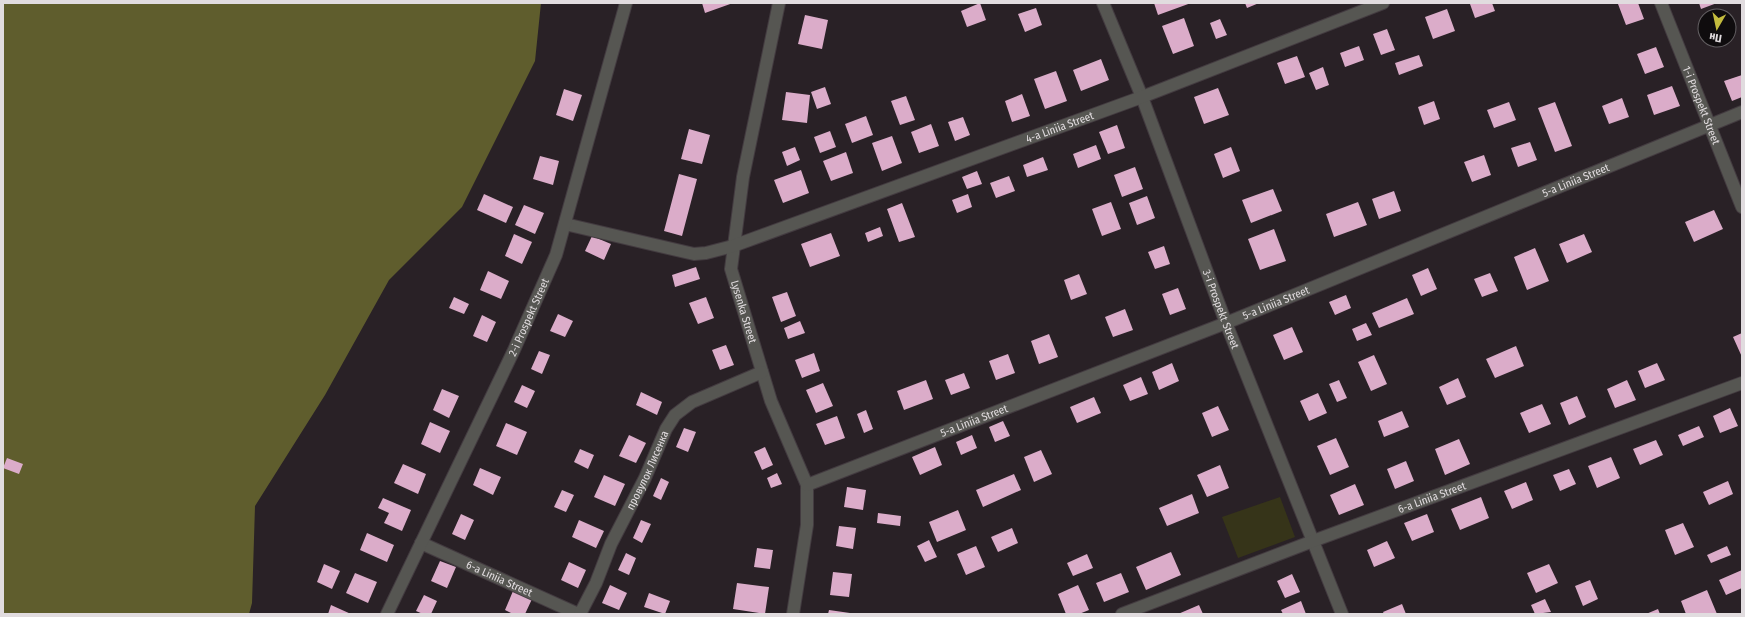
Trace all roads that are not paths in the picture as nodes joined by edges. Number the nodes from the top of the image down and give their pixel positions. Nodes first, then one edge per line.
1 (626, 3) edge
2 (779, 3) edge
3 (1103, 3) edge
4 (1383, 3) edge
5 (1661, 3) edge
6 (1142, 97) junction
7 (1742, 112) edge
8 (1710, 126) junction
9 (1742, 207) edge
10 (565, 224) junction
11 (733, 246) junction
12 (1226, 323) junction
13 (762, 372) junction
14 (1742, 383) edge
15 (807, 485) junction
16 (1313, 541) junction
17 (421, 543) junction
18 (387, 614) edge
19 (579, 614) edge
20 (793, 614) edge
21 (1122, 614) edge
22 (1342, 614) edge

1 - 10 street, 2-i Prospekt Street
2 - 11 street, Lysenka Street
3 - 6 street, 3-i Prospekt Street
4 - 6 street, 4-a Liniia Street
5 - 8 street, 1-i Prospekt Street
6 - 11 street, 4-a Liniia Street
6 - 12 street, 3-i Prospekt Street
7 - 8 street, 5-a Liniia Street
8 - 9 street, 1-i Prospekt Street
8 - 12 street, 5-a Liniia Street
10 - 11 street, 4-a Liniia Street
10 - 17 street, 2-i Prospekt Street
11 - 13 street, Lysenka Street
12 - 15 street, 5-a Liniia Street
12 - 16 street, 3-i Prospekt Street
13 - 15 street, Lysenka Street
13 - 19 street, провулок Лисенка
14 - 16 street, 6-a Liniia Street
15 - 20 street, Lysenka Street
16 - 21 street, 6-a Liniia Street
16 - 22 street, 3-i Prospekt Street
17 - 18 street, 2-i Prospekt Street
17 - 19 street, 6-a Liniia Street

